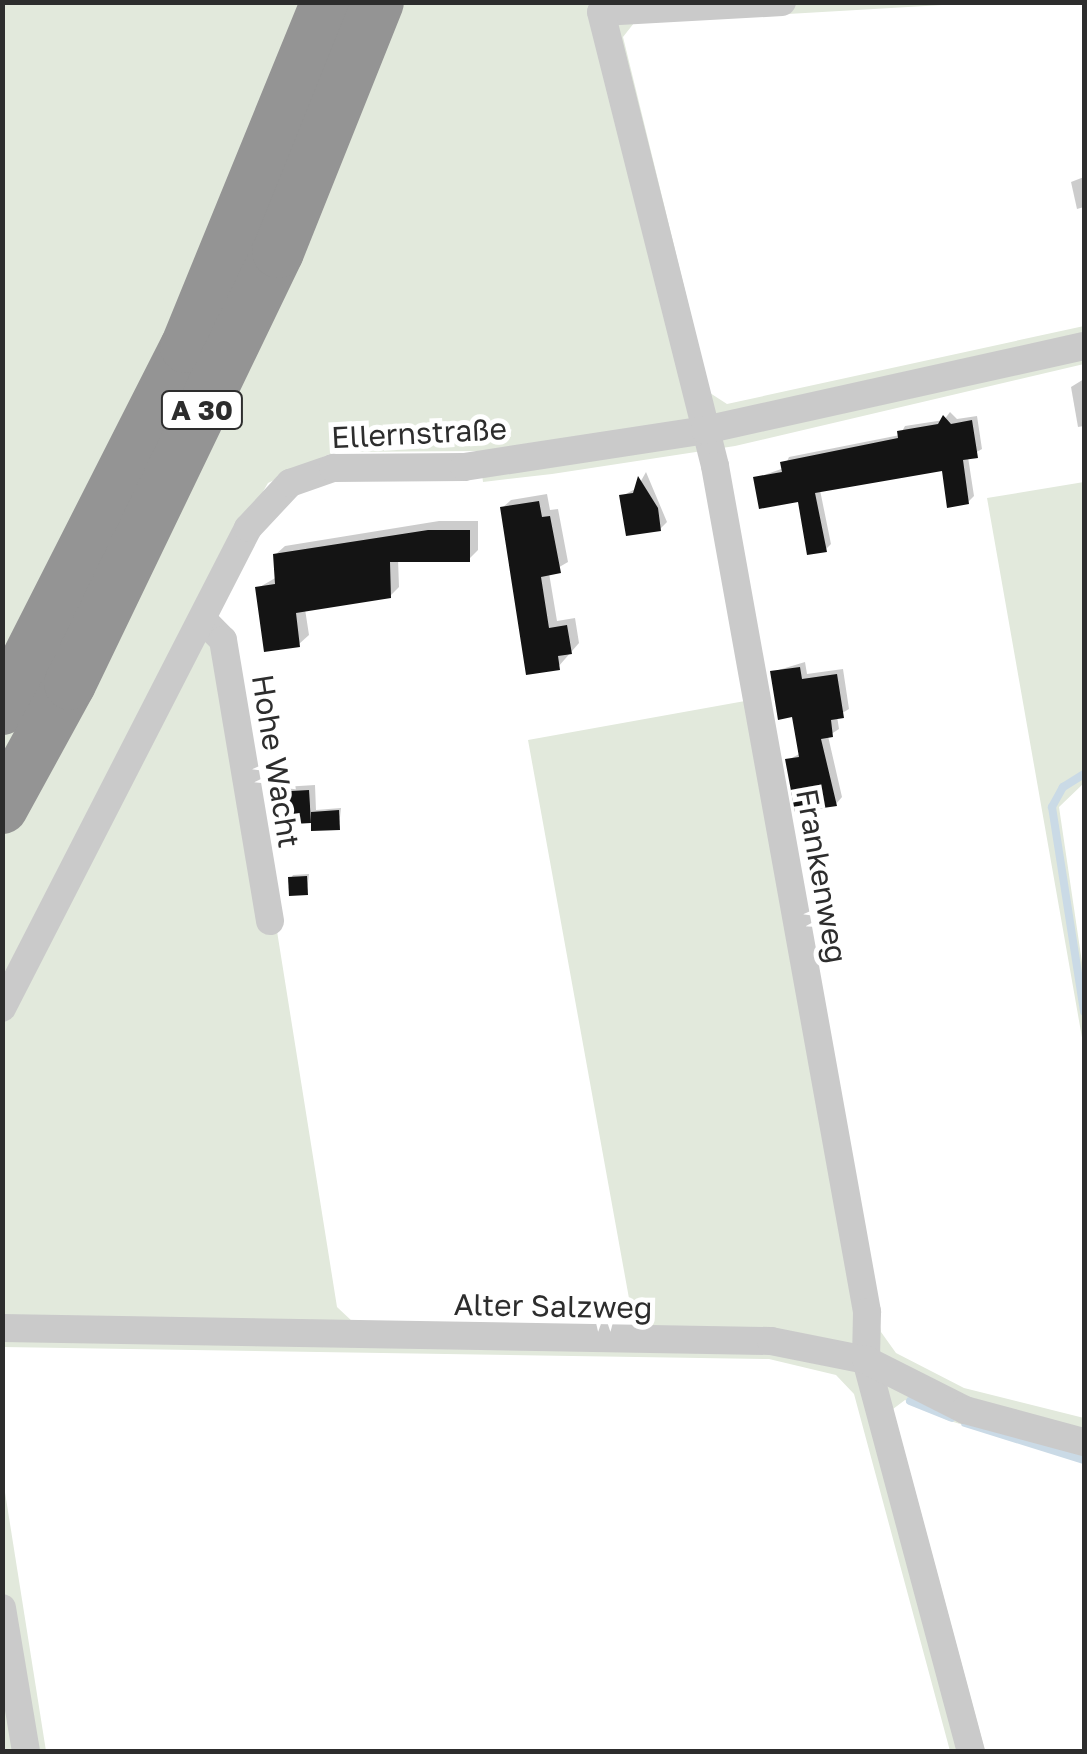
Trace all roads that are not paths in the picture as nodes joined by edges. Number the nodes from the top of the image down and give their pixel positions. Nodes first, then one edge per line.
1 (327, 2) edge
2 (378, 2) edge
3 (782, 2) edge
4 (1084, 346) edge
5 (706, 430) junction
6 (203, 620) junction
7 (2, 709) edge
8 (2, 808) edge
9 (270, 921) dead end
10 (2, 1008) edge
11 (2, 1328) edge
12 (866, 1360) junction
13 (1084, 1442) edge
14 (2, 1608) edge
15 (26, 1752) edge
16 (971, 1752) edge

1 - 7 highway, A 30
2 - 8 highway, A 30
3 - 5 street, Frankenweg
4 - 5 street, Ellernstraße
5 - 6 street, Ellernstraße
5 - 12 street, Frankenweg
6 - 9 street, Hohe Wacht
6 - 10 street, Ellernstraße
11 - 12 street, Alter Salzweg
12 - 13 street, Alter Salzweg
12 - 16 street, Frankenweg
14 - 15 street

